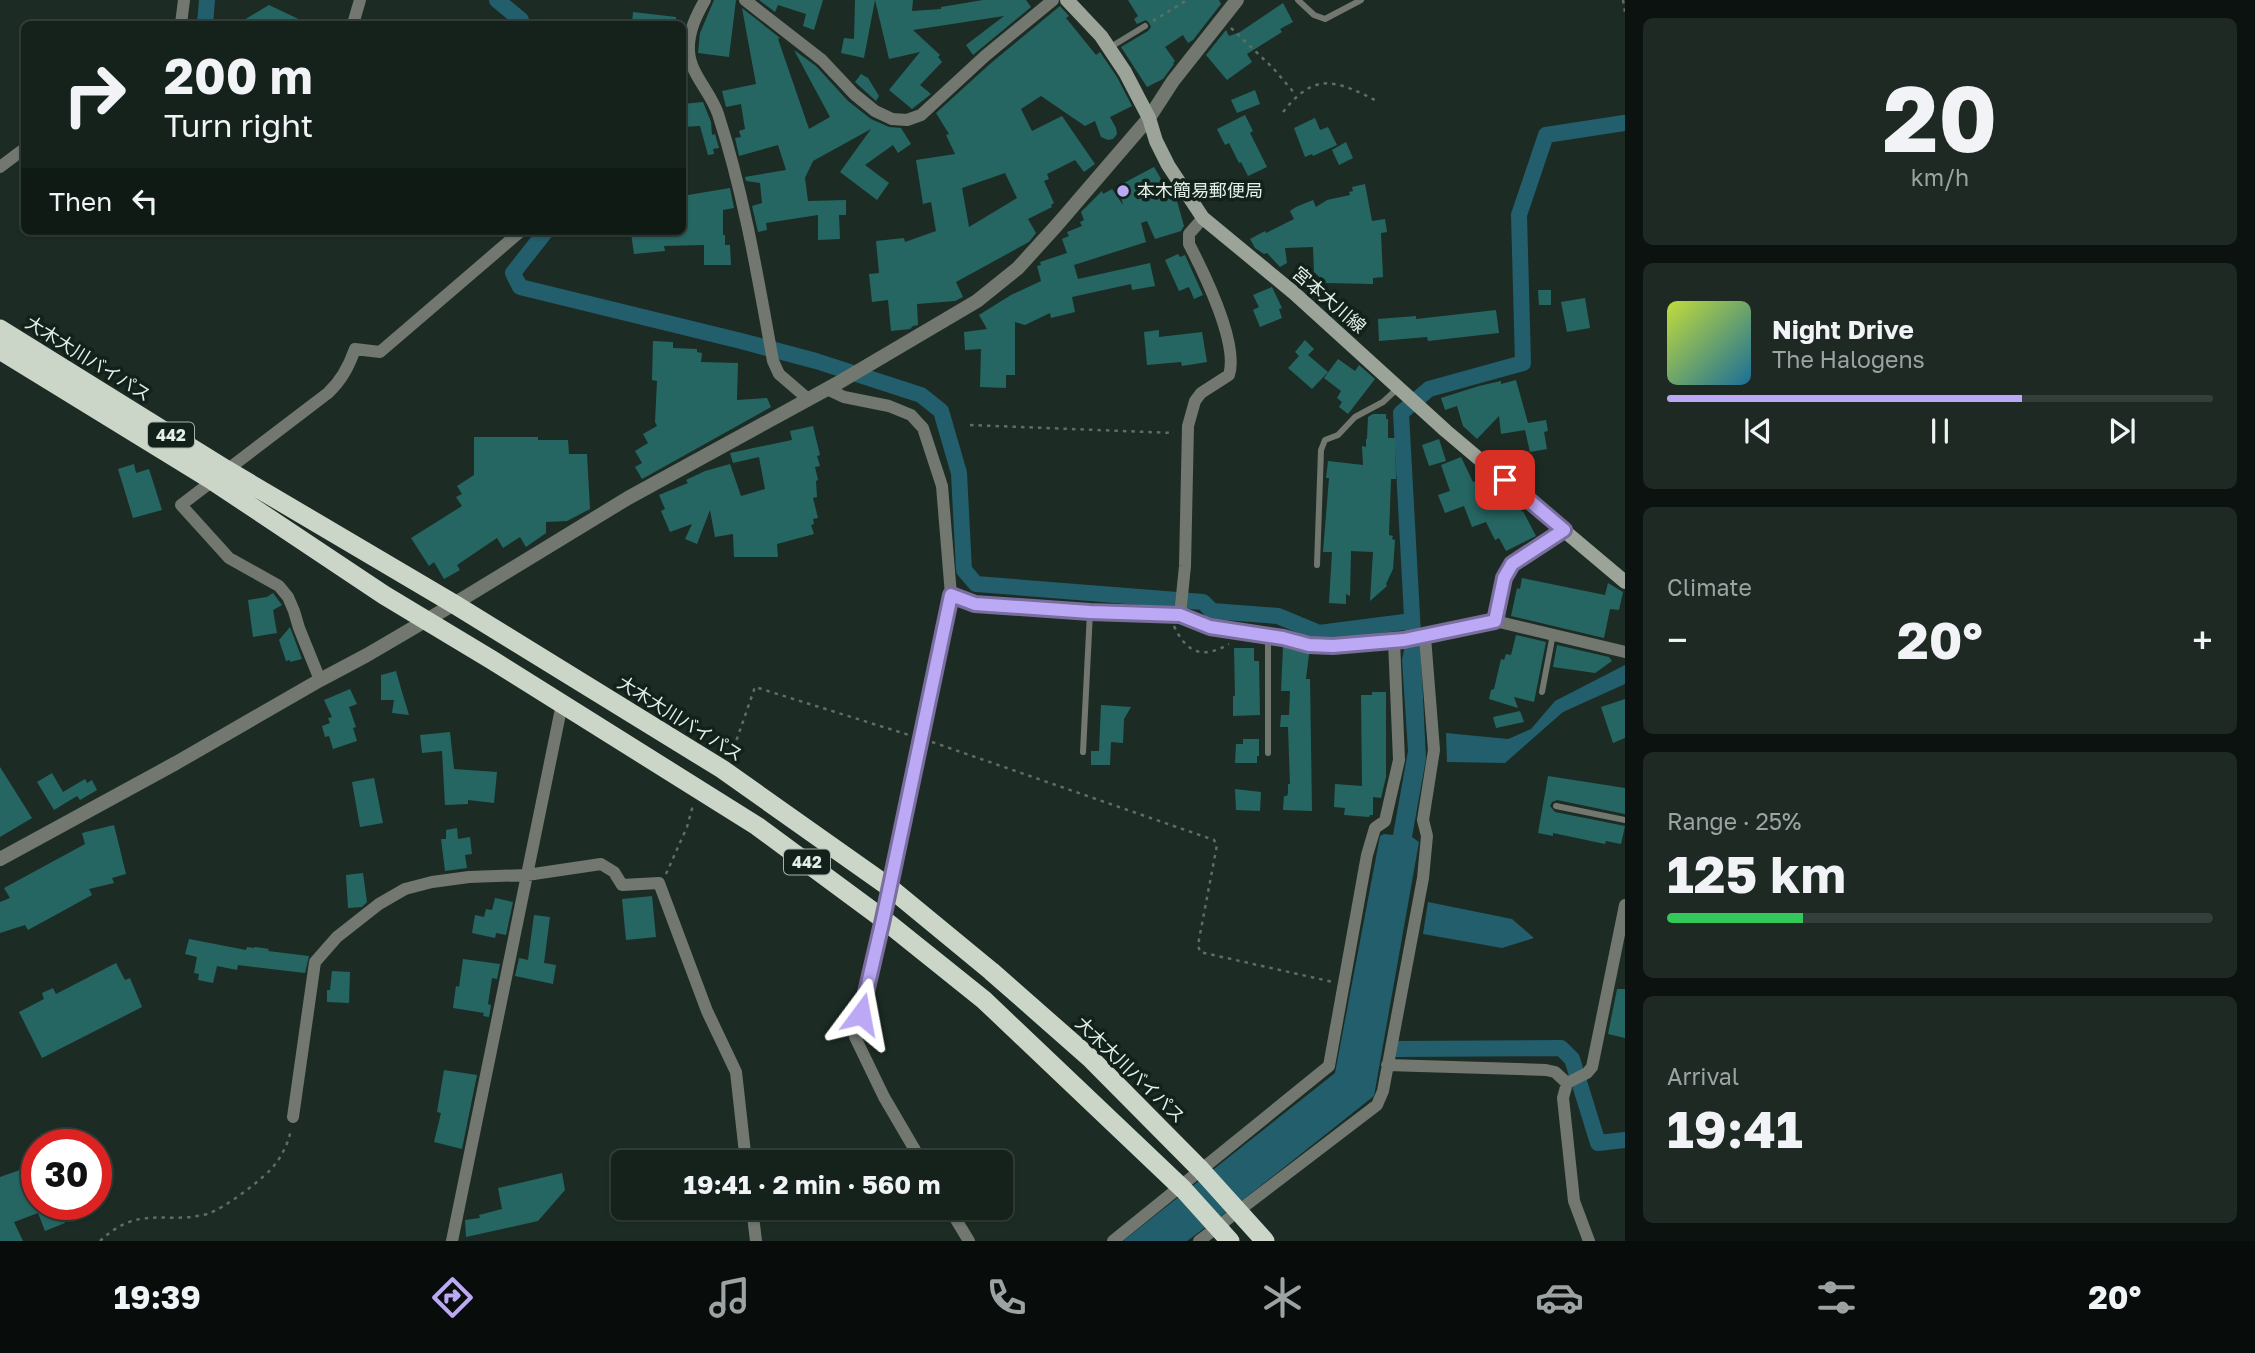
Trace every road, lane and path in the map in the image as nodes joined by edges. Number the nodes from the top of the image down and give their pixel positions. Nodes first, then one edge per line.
1 (184, 0) edge
2 (360, 0) edge
3 (705, 0) edge
4 (745, 0) edge
5 (1053, 0) edge
6 (1067, 0) edge
7 (1187, 0) edge
8 (1237, 0) edge
9 (1298, 0) edge
10 (1361, 0) edge
11 (1623, 0) edge
12 (1625, 12) edge
13 (1221, 18) junction
14 (181, 21) edge
15 (354, 21) edge
16 (1145, 26) joint
17 (1109, 48) junction
18 (1296, 95) junction
19 (1379, 102) dead end
20 (1283, 112) dead end
21 (1149, 118) junction
22 (21, 151) edge
23 (0, 167) edge
24 (1203, 218) junction
25 (516, 235) edge
26 (0, 329) edge
27 (0, 350) edge
28 (832, 386) junction
29 (1398, 387) junction
30 (808, 399) junction
31 (970, 425) dead end
32 (1188, 434) junction
33 (220, 475) junction
34 (1564, 530) junction
35 (1317, 565) dead end
36 (1625, 582) edge
37 (951, 595) junction
38 (454, 604) junction
39 (1090, 612) junction
40 (1177, 612) junction
41 (426, 620) junction
42 (1495, 621) junction
43 (1241, 631) junction
44 (1553, 634) junction
45 (1268, 635) junction
46 (1422, 637) junction
47 (1399, 640) junction
48 (1625, 653) edge
49 (320, 680) junction
50 (1542, 692) dead end
51 (562, 704) junction
52 (922, 739) junction
53 (1083, 752) dead end
54 (1268, 753) dead end
55 (722, 769) junction
56 (704, 791) junction
57 (1556, 806) dead end
58 (1625, 820) edge
59 (0, 859) edge
60 (527, 875) junction
61 (659, 883) junction
62 (889, 887) junction
63 (1625, 905) edge
64 (883, 919) junction
65 (1343, 984) junction
66 (1387, 1065) junction
67 (1577, 1079) junction
68 (293, 1117) joint
69 (745, 1150) edge
70 (915, 1150) edge
71 (1203, 1172) junction
72 (1182, 1189) junction
73 (1238, 1209) junction
74 (753, 1220) edge
75 (956, 1220) edge
76 (1221, 1230) edge
77 (100, 1241) edge
78 (452, 1241) edge
79 (756, 1241) edge
80 (969, 1241) edge
81 (1113, 1241) edge
82 (1199, 1241) edge
83 (1265, 1241) edge
84 (1589, 1241) edge

1 - 14 street
2 - 15 street
3 - 30 street
4 - 5 street
6 - 17 main road, 宮本大川線
7 - 16 path
8 - 13 street
9 - 10 lane
11 - 12 path
13 - 18 path
13 - 21 street
16 - 17 lane
17 - 21 main road, 宮本大川線
18 - 19 path
18 - 20 path
21 - 24 main road, 宮本大川線
21 - 28 street
22 - 23 street
24 - 29 main road, 宮本大川線
24 - 32 street
25 - 33 street
26 - 33 highway, 大木大川バイパス / 442
27 - 33 highway, 大木大川バイパス / 442
28 - 30 street
28 - 37 street
29 - 34 main road, 宮本大川線
29 - 35 lane
30 - 38 street
31 - 32 path
32 - 40 street
33 - 38 highway, 大木大川バイパス / 442
33 - 41 highway, 大木大川バイパス / 442
33 - 49 street
34 - 36 main road, 宮本大川線
34 - 42 street
37 - 39 street
37 - 52 street
38 - 41 street
38 - 55 highway, 大木大川バイパス / 442
39 - 40 street
39 - 53 lane
40 - 43 street
40 - 43 path
41 - 49 street
41 - 51 highway, 大木大川バイパス / 442
42 - 44 street
42 - 46 street
43 - 45 street
44 - 48 street
44 - 50 lane
45 - 47 street
45 - 54 lane
46 - 47 street
46 - 66 street
47 - 65 street
49 - 59 street
51 - 56 highway, 大木大川バイパス / 442
51 - 60 street
52 - 55 path
52 - 62 street
52 - 65 path
55 - 62 highway, 大木大川バイパス / 442
56 - 61 path
56 - 64 highway, 大木大川バイパス / 442
57 - 58 lane
60 - 61 street
60 - 68 street
60 - 78 street
61 - 69 street
62 - 64 street
62 - 71 highway, 大木大川バイパス / 442
63 - 67 street
64 - 70 street
64 - 72 highway, 大木大川バイパス / 442
65 - 71 street
66 - 67 street
66 - 73 street
67 - 84 street
68 - 77 path
71 - 72 street
71 - 73 highway, 大木大川バイパス / 442
72 - 76 highway, 大木大川バイパス / 442
72 - 81 street
73 - 76 street
73 - 83 highway, 大木大川バイパス / 442
74 - 79 street
75 - 80 street
76 - 82 street

